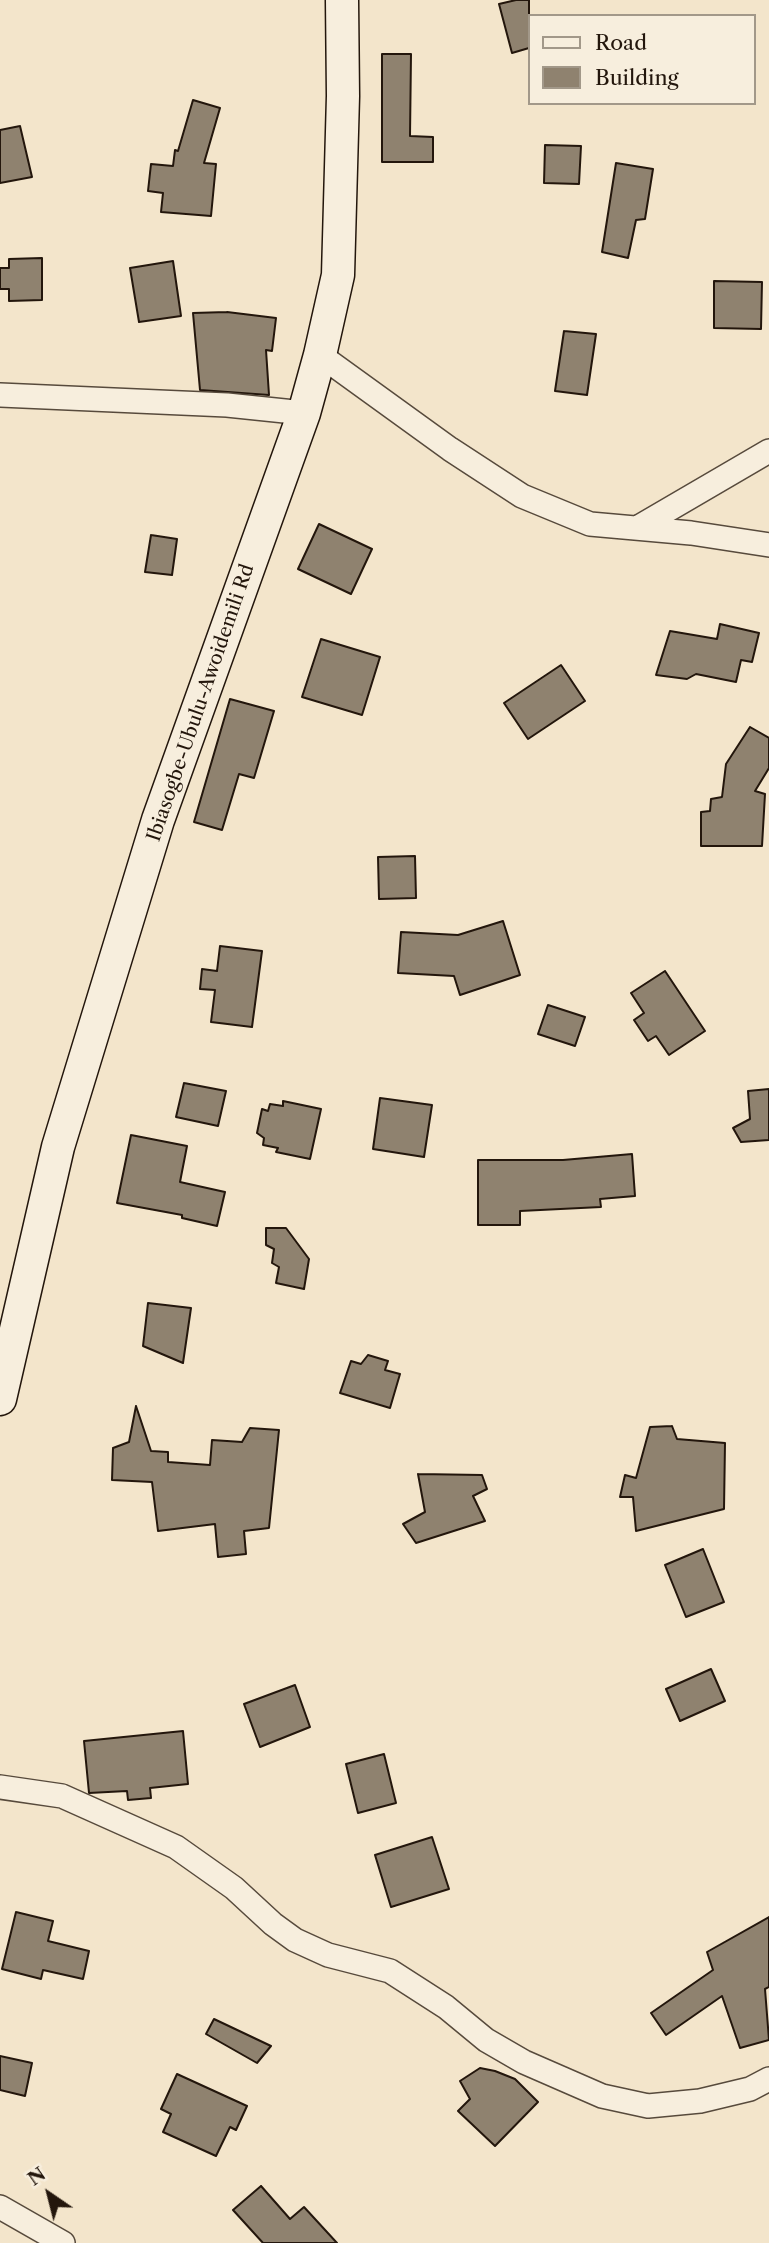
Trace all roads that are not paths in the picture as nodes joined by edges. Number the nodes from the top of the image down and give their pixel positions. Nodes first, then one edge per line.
1 (342, 0) edge
2 (320, 355) junction
3 (0, 395) edge
4 (304, 413) junction
5 (769, 451) edge
6 (637, 528) junction
7 (769, 545) edge
8 (0, 1399) edge
9 (0, 1787) edge
10 (769, 2079) edge
11 (0, 2207) edge
12 (63, 2243) edge

1 - 2 street, Ibiasogbe-Ubulu-Awoidemili Rd
2 - 4 street, Ibiasogbe-Ubulu-Awoidemili Rd
2 - 6 street
3 - 4 street
4 - 8 street, Ibiasogbe-Ubulu-Awoidemili Rd
5 - 6 street
6 - 7 street
9 - 10 street
11 - 12 street

